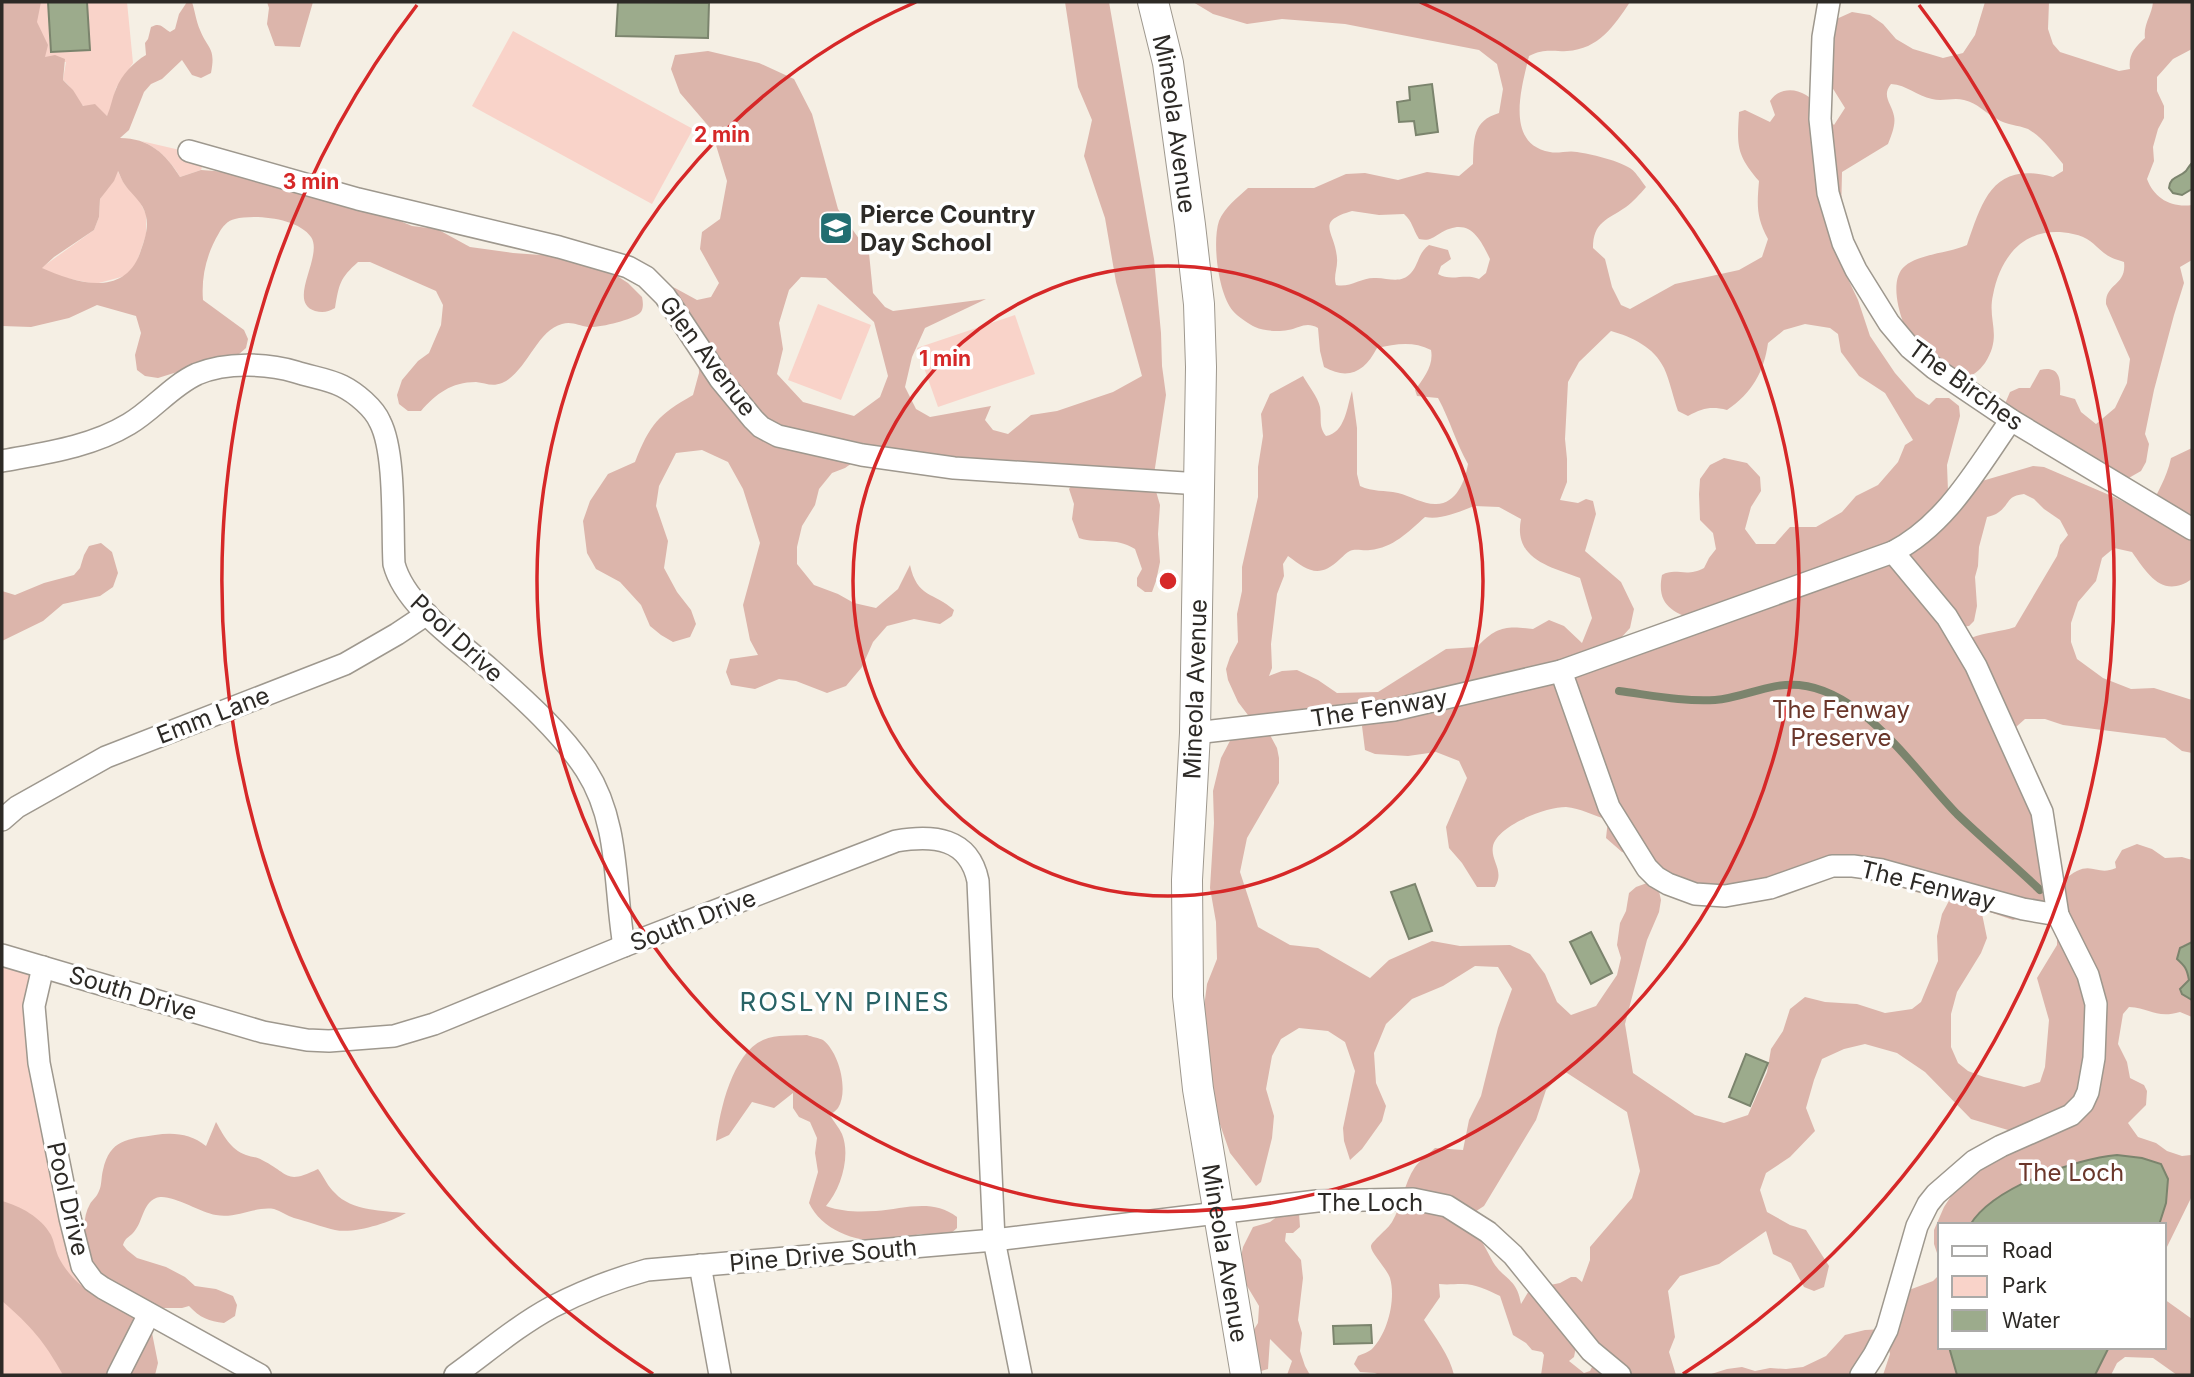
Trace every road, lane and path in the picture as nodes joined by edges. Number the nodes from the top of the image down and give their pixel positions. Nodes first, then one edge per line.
1 (1153, 2) edge
2 (1829, 2) edge
3 (189, 151) dead end
4 (2011, 420) junction
5 (2, 461) edge
6 (1200, 484) junction
7 (2192, 529) edge
8 (1893, 552) junction
9 (426, 614) junction
10 (1561, 671) junction
11 (1195, 733) junction
12 (2, 820) edge
13 (2058, 915) junction
14 (624, 946) junction
15 (2, 955) edge
16 (43, 967) junction
17 (1218, 1212) junction
18 (994, 1240) junction
19 (700, 1265) junction
20 (149, 1314) junction
21 (118, 1375) edge
22 (260, 1375) edge
23 (455, 1375) edge
24 (720, 1375) edge
25 (1021, 1375) edge
26 (1246, 1375) edge
27 (1620, 1375) edge
28 (1861, 1375) edge

1 - 6 main road, Mineola Avenue
2 - 4 street, The Birches
3 - 6 street, Glen Avenue
4 - 7 street, The Birches
4 - 8 street, The Fenway
5 - 9 street, Pool Drive
6 - 11 main road, Mineola Avenue
8 - 10 street, The Fenway
8 - 13 street
9 - 12 street, Emm Lane
9 - 14 street, Pool Drive
10 - 11 street, The Fenway
10 - 13 street, The Fenway
11 - 17 main road, Mineola Avenue
13 - 28 street
14 - 16 street, South Drive
14 - 18 street, South Drive
15 - 16 street
16 - 20 street, Pool Drive
17 - 18 street, Pine Drive South
17 - 26 main road, Mineola Avenue
17 - 27 street, The Loch
18 - 19 street, Pine Drive South
18 - 25 street, South Drive
19 - 23 street, Pine Drive South
19 - 24 street
20 - 21 street
20 - 22 street, Pool Drive

